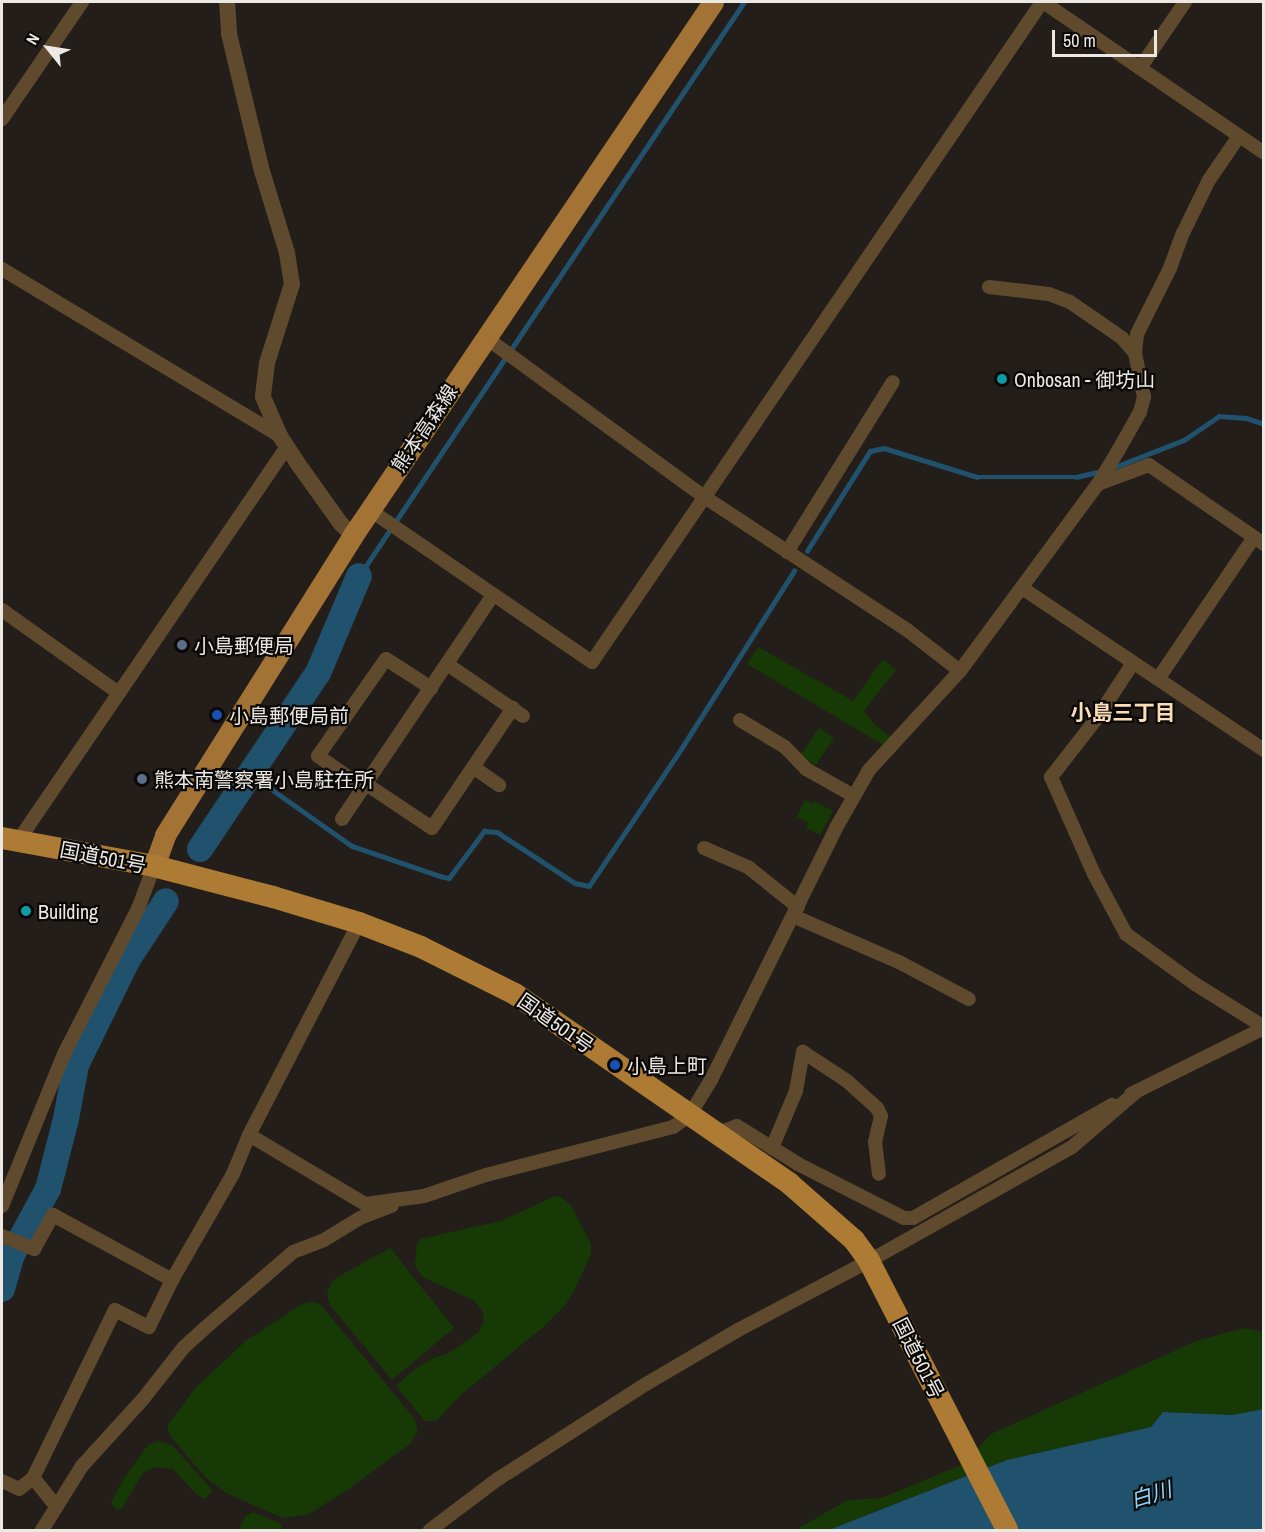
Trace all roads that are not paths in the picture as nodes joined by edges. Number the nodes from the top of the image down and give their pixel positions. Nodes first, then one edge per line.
1 (82, 2) edge
2 (227, 2) edge
3 (713, 2) edge
4 (1042, 2) edge
5 (1185, 2) edge
6 (1140, 68) junction
7 (2, 119) edge
8 (1239, 136) junction
9 (1263, 153) edge
10 (2, 269) edge
11 (989, 287) dead end
12 (485, 337) junction
13 (1135, 353) junction
14 (893, 382) dead end
15 (284, 441) junction
16 (1098, 484) junction
17 (703, 496) junction
18 (369, 510) junction
19 (353, 535) junction
20 (1259, 541) edge
21 (787, 552) junction
22 (1022, 588) junction
23 (493, 595) junction
24 (2, 610) edge
25 (1133, 663) junction
26 (447, 664) junction
27 (960, 671) junction
28 (1158, 679) junction
29 (431, 688) junction
30 (120, 693) junction
31 (740, 720) dead end
32 (1261, 744) edge
33 (473, 767) junction
34 (499, 785) dead end
35 (365, 786) junction
36 (855, 796) junction
37 (342, 819) dead end
38 (10, 840) edge
39 (704, 848) dead end
40 (154, 866) junction
41 (795, 911) junction
42 (359, 923) junction
43 (969, 999) dead end
44 (1263, 1027) edge
45 (1137, 1091) junction
46 (689, 1116) junction
47 (716, 1134) junction
48 (249, 1135) junction
49 (772, 1148) junction
50 (879, 1174) dead end
51 (414, 1198) junction
52 (2, 1206) edge
53 (2, 1236) edge
54 (873, 1268) junction
55 (172, 1281) junction
56 (33, 1478) junction
57 (2, 1481) edge
58 (56, 1506) junction
59 (42, 1530) edge
60 (430, 1530) edge
61 (1007, 1530) edge

1 - 7 street
2 - 15 street
3 - 12 main road, 熊本高森線
4 - 6 street
4 - 17 street
5 - 6 street
6 - 8 street
8 - 9 street
8 - 13 street
10 - 15 street
11 - 13 street
12 - 17 street
12 - 18 main road, 熊本高森線
13 - 16 street
14 - 21 street
15 - 19 street
15 - 30 street
16 - 20 street
16 - 22 street
17 - 21 street
17 - 23 street
18 - 19 main road, 熊本高森線
18 - 23 street
19 - 40 main road, 熊本高森線
20 - 28 street
21 - 27 street
22 - 25 street
22 - 27 street
23 - 26 street
24 - 30 street
25 - 28 street
25 - 44 street
26 - 29 street
26 - 33 street
27 - 36 street
28 - 32 street
29 - 35 street
29 - 35 street
30 - 38 street
31 - 36 street
33 - 34 street
33 - 35 street
35 - 37 street
36 - 41 street
38 - 40 highway, 国道501号
39 - 41 street
40 - 42 highway, 国道501号
40 - 52 street
41 - 43 street
41 - 46 street
42 - 46 highway, 国道501号
42 - 48 street
44 - 45 street
45 - 49 street
45 - 54 street
46 - 47 highway, 国道501号
46 - 51 street
47 - 49 street
47 - 54 highway, 国道501号
48 - 51 street
48 - 55 street
49 - 50 street
51 - 58 street
53 - 55 street
54 - 60 street
54 - 61 highway, 国道501号
55 - 56 street
56 - 57 street
56 - 58 street
58 - 59 street

